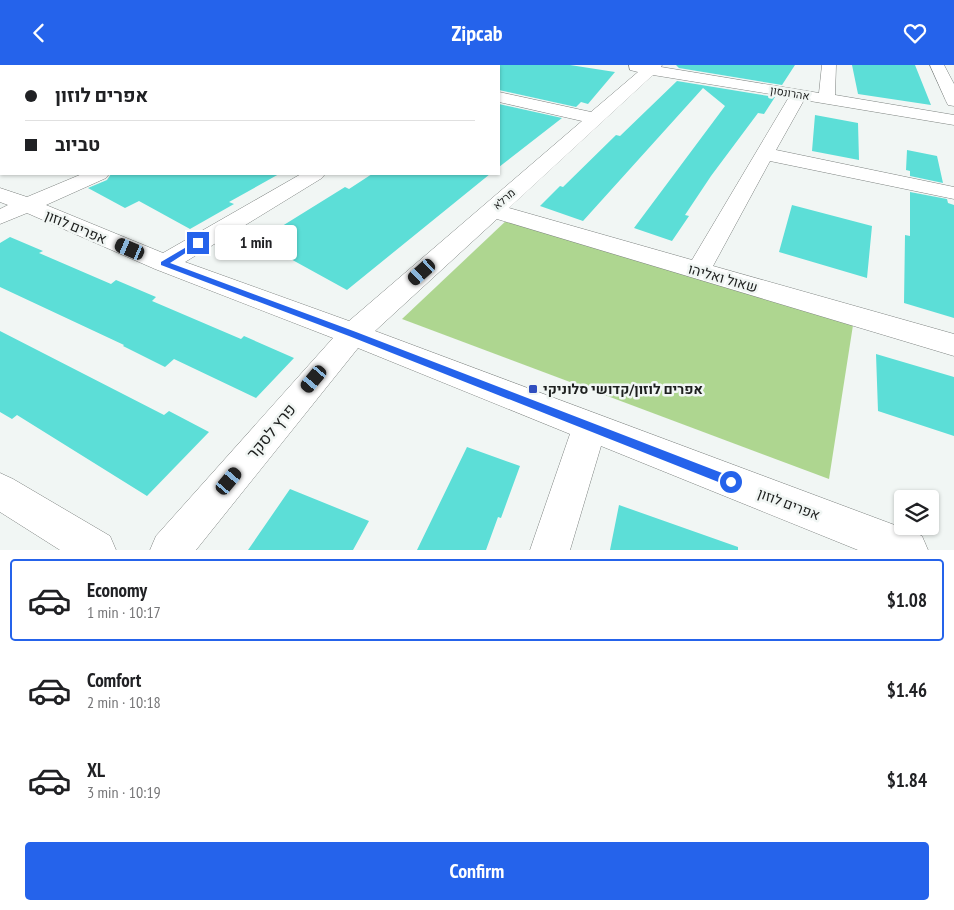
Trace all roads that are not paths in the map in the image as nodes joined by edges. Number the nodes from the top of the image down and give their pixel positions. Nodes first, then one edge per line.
1 (626, 65) edge
2 (829, 65) edge
3 (937, 65) edge
4 (652, 67) edge
5 (798, 95) junction
6 (500, 97) edge
7 (827, 99) junction
8 (954, 101) edge
9 (594, 118) junction
10 (954, 120) edge
11 (765, 154) junction
12 (96, 175) edge
13 (313, 175) edge
14 (954, 193) edge
15 (9, 206) edge
16 (492, 210) junction
17 (164, 263) junction
18 (698, 271) junction
19 (352, 334) junction
20 (954, 345) edge
21 (589, 428) junction
22 (0, 491) edge
23 (96, 550) edge
24 (170, 550) edge
25 (550, 550) edge
26 (908, 550) edge

1 - 4 street, אהרונסון
2 - 7 street
3 - 8 street
4 - 5 street, אהרונסון
4 - 9 street, מרלא
5 - 7 street, אהרונסון
5 - 11 street
6 - 9 street
7 - 10 street, אהרונסון
9 - 16 street, מרלא
11 - 14 street
11 - 18 street
12 - 15 street
13 - 17 street
15 - 17 street, אפרים לוזון
16 - 18 street, שאול ואליהו
16 - 19 street, מרלא
17 - 19 street, אפרים לוזון
18 - 20 street, שאול ואליהו
19 - 21 street, אפרים לוזון
19 - 24 street, פרץ לסקר
21 - 25 street
21 - 26 street, אפרים לוזון
22 - 23 street

